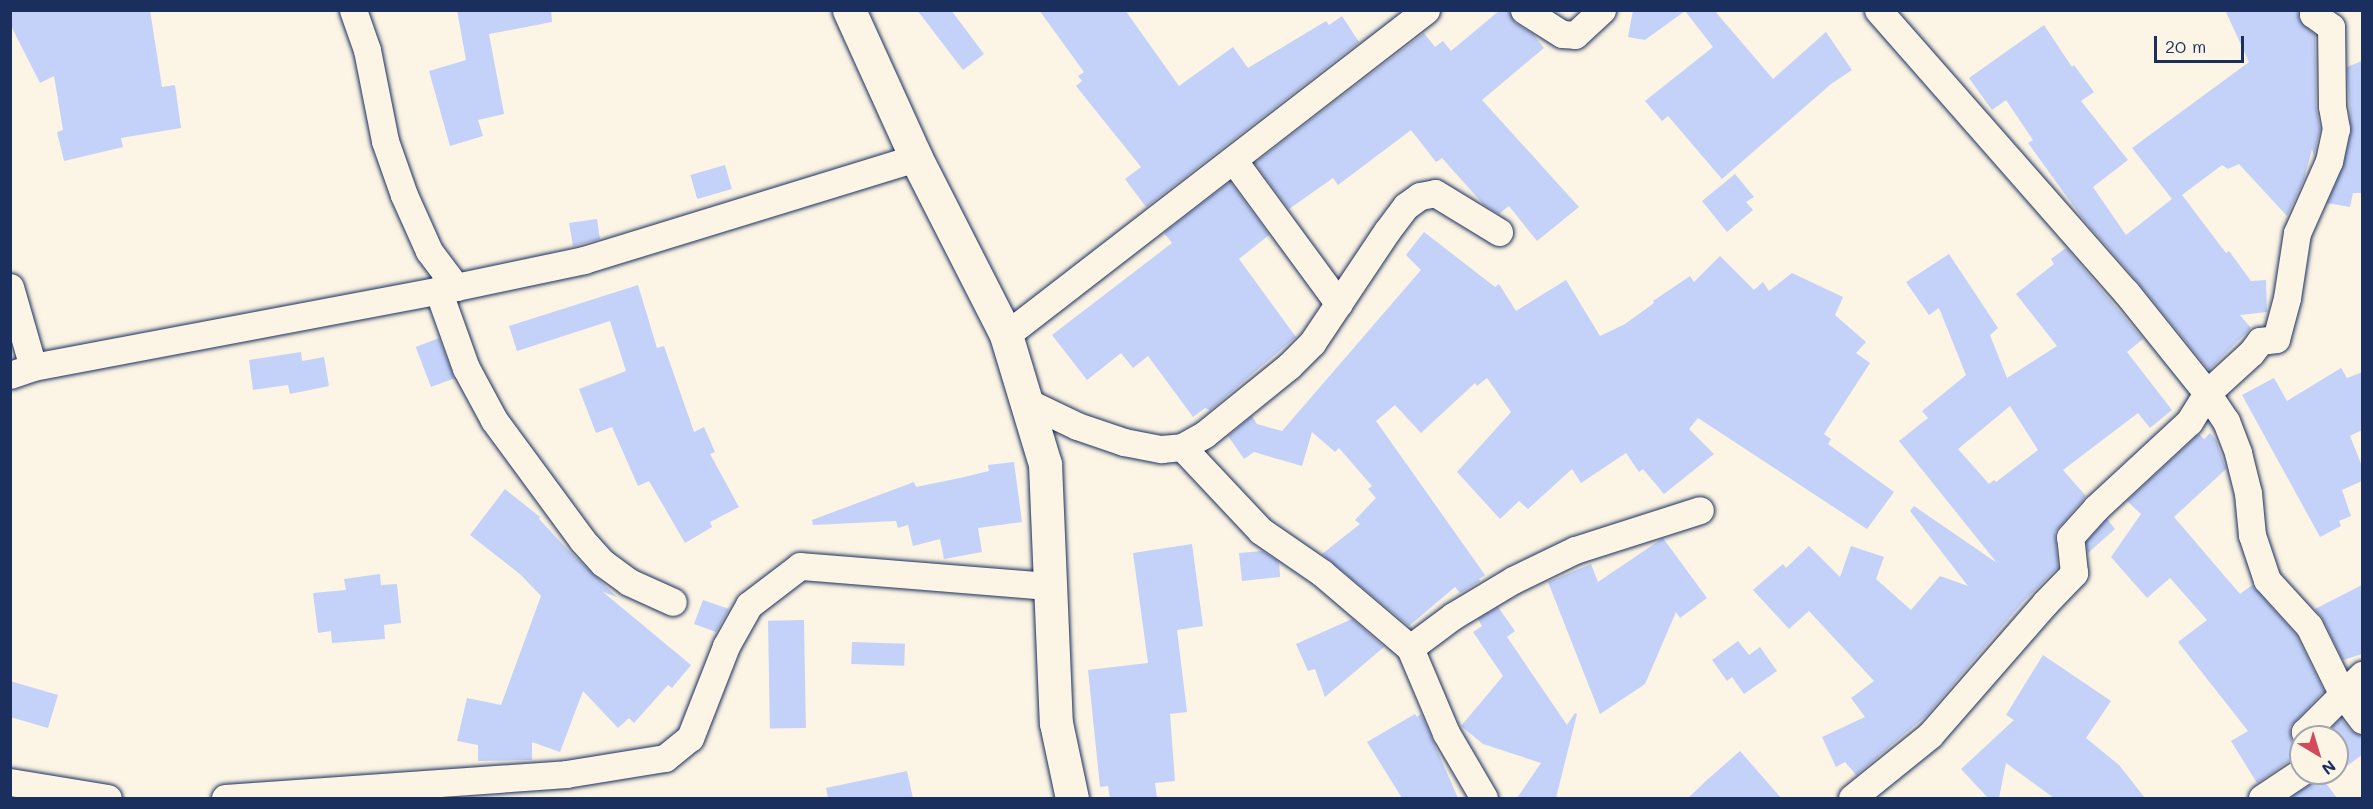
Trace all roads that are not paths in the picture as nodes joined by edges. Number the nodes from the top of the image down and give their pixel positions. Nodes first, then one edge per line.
1 (353, 10) edge
2 (849, 10) edge
3 (1426, 10) edge
4 (1524, 10) edge
5 (1602, 10) edge
6 (1878, 10) edge
7 (2314, 10) edge
8 (916, 158) junction
9 (1234, 161) junction
10 (1499, 232) dead end
11 (10, 287) edge
12 (447, 289) junction
13 (1339, 304) junction
14 (1006, 335) junction
15 (22, 371) edge
16 (2207, 393) junction
17 (1027, 402) junction
18 (1182, 447) junction
19 (1700, 510) dead end
20 (1050, 586) junction
21 (673, 602) dead end
22 (1410, 648) junction
23 (2362, 675) edge
24 (2342, 693) junction
25 (2362, 720) edge
26 (2312, 725) edge
27 (2289, 780) edge
28 (10, 782) edge
29 (565, 786) edge
30 (108, 798) edge
31 (225, 798) edge
32 (1072, 798) edge
33 (1484, 798) edge
34 (1852, 798) edge
35 (2262, 798) edge

1 - 12 street
2 - 8 street
3 - 9 street
4 - 5 street
6 - 16 street
7 - 16 street
8 - 12 street
8 - 14 street
9 - 13 street
9 - 14 street
10 - 13 street
11 - 15 street
12 - 15 street
12 - 21 street
13 - 18 street
14 - 17 street
16 - 24 street
16 - 34 street
17 - 18 street
17 - 20 street
18 - 22 street
19 - 22 street
20 - 29 street
20 - 32 street
22 - 33 street
23 - 24 street
24 - 25 street
24 - 26 street
27 - 35 street
28 - 30 street
29 - 31 street

